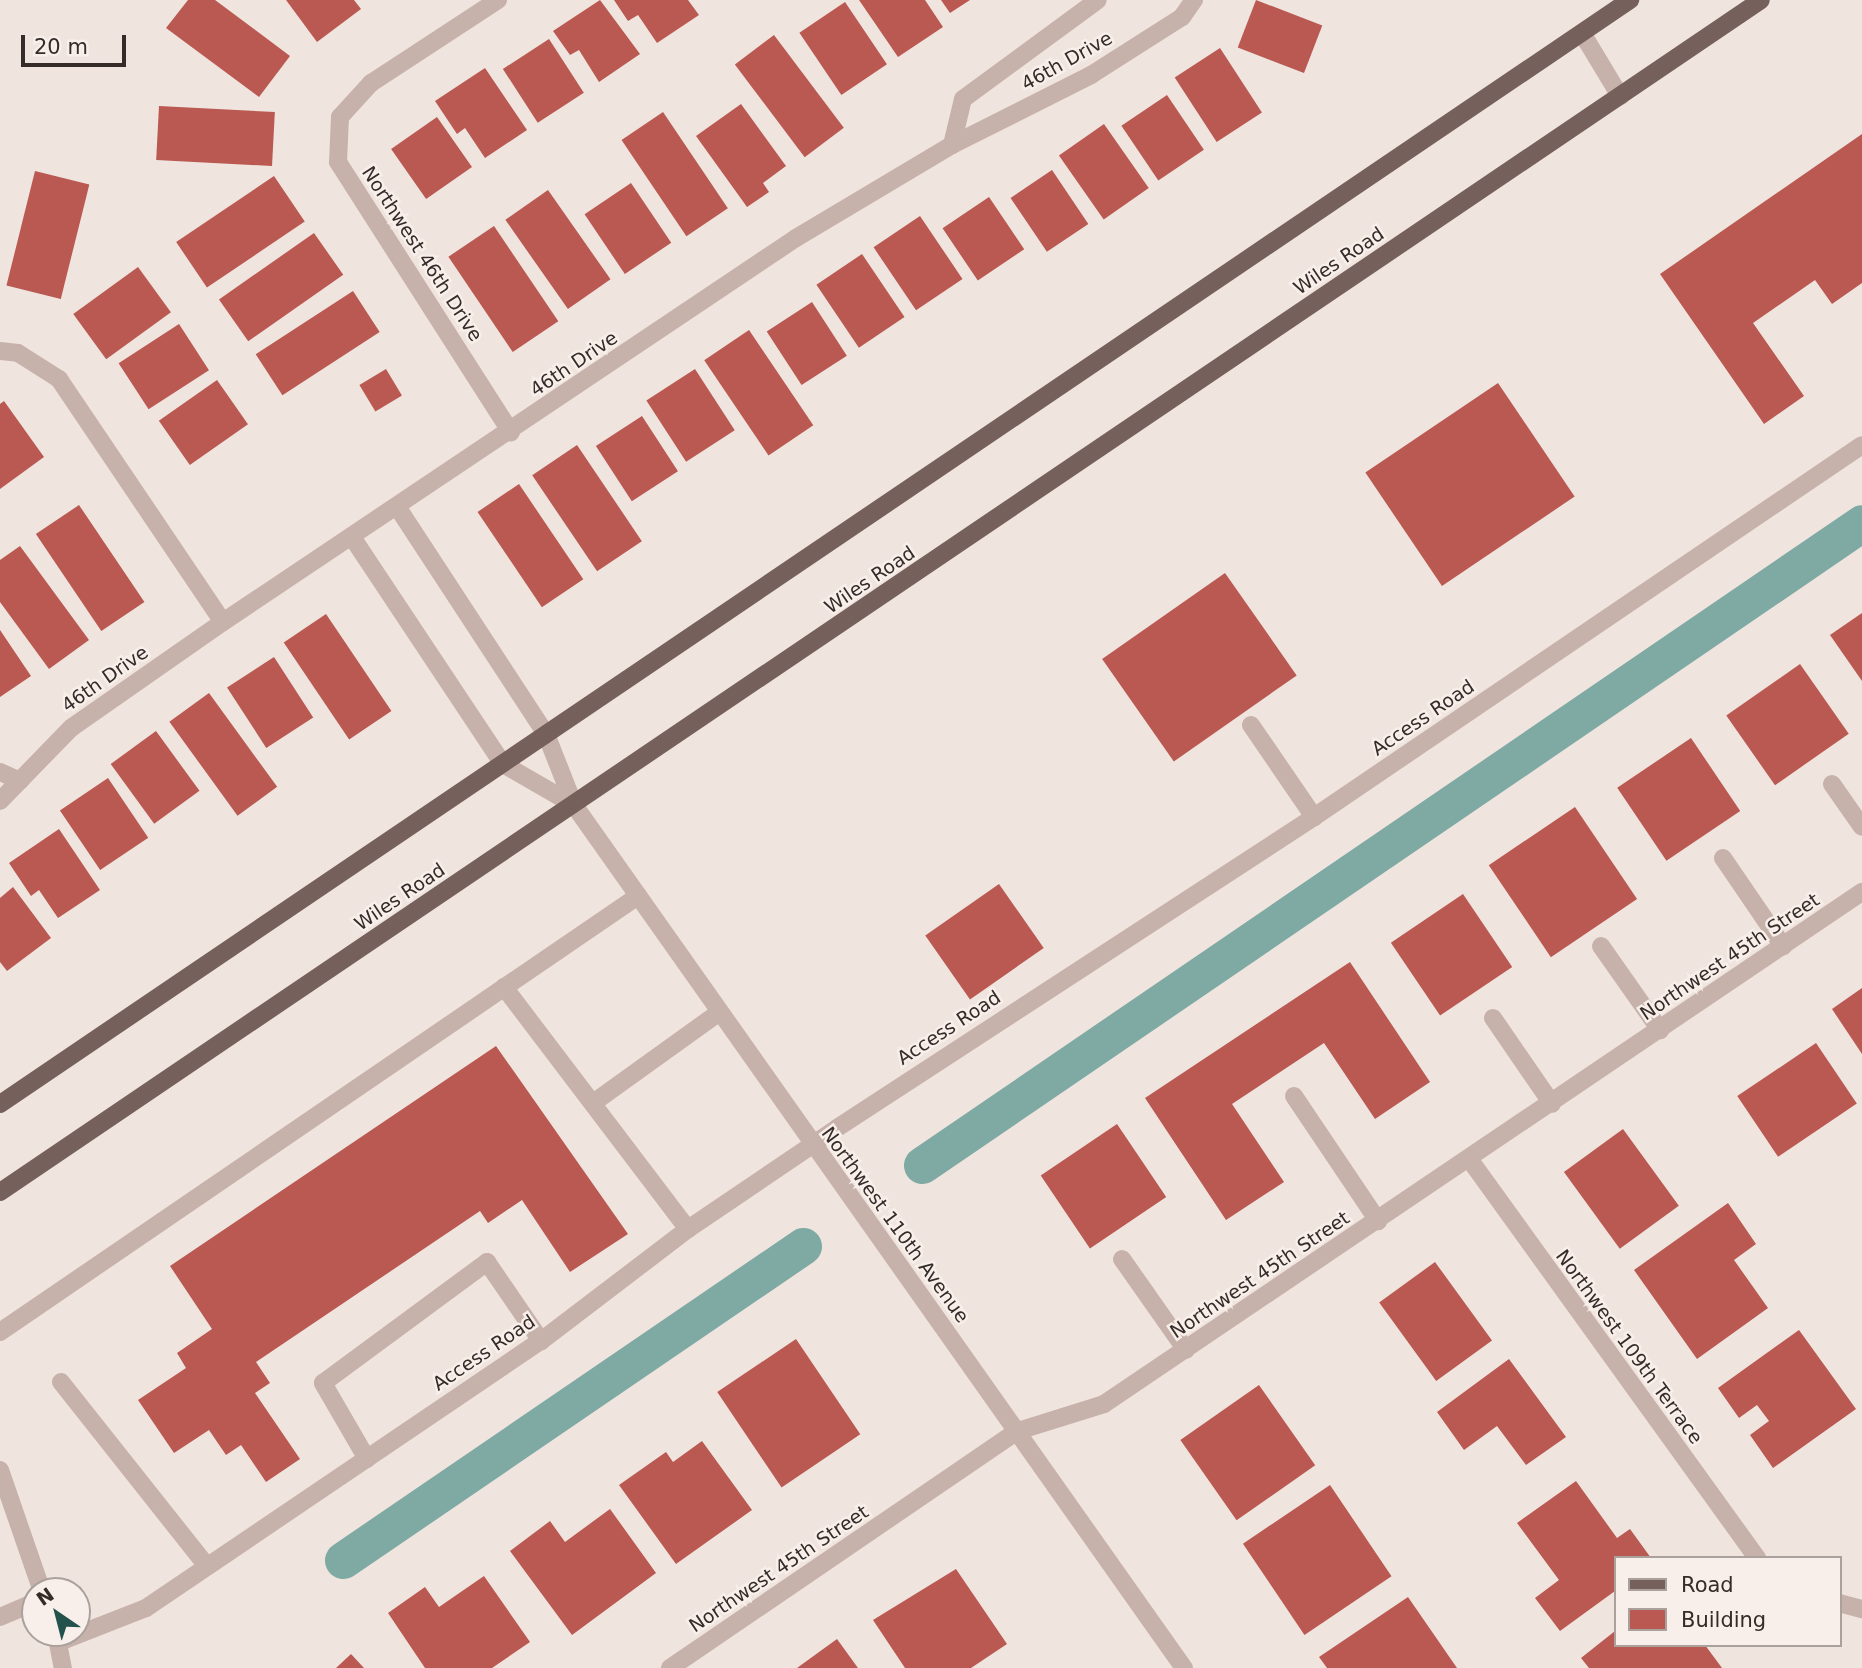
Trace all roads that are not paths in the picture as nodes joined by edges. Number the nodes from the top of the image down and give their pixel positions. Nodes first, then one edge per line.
1 (498, 0) edge
2 (1098, 0) edge
3 (1194, 0) edge
4 (1630, 0) edge
5 (1761, 0) edge
6 (1582, 33) junction
7 (1620, 96) junction
8 (952, 145) junction
9 (0, 351) edge
10 (510, 432) junction
11 (1862, 445) edge
12 (398, 508) junction
13 (352, 537) junction
14 (223, 622) junction
15 (1251, 725) dead end
16 (546, 734) junction
17 (503, 764) junction
18 (0, 772) edge
19 (20, 782) junction
20 (1832, 784) dead end
21 (0, 801) edge
22 (574, 805) junction
23 (1314, 817) junction
24 (1862, 827) edge
25 (1723, 858) dead end
26 (1862, 892) edge
27 (638, 896) junction
28 (1601, 946) dead end
29 (1783, 946) junction
30 (504, 988) junction
31 (717, 1014) junction
32 (1493, 1018) dead end
33 (1660, 1030) junction
34 (1294, 1096) dead end
35 (593, 1102) junction
36 (0, 1104) edge
37 (1552, 1104) junction
38 (812, 1147) junction
39 (1470, 1160) junction
40 (0, 1192) edge
41 (1378, 1221) junction
42 (688, 1229) junction
43 (1122, 1259) dead end
44 (0, 1332) edge
45 (541, 1341) junction
46 (1186, 1350) junction
47 (61, 1382) dead end
48 (1018, 1432) junction
49 (367, 1459) junction
50 (0, 1470) edge
51 (1756, 1556) edge
52 (207, 1566) junction
53 (37, 1577) edge
54 (1841, 1604) edge
55 (21, 1608) edge
56 (1862, 1609) edge
57 (0, 1617) edge
58 (91, 1626) edge
59 (59, 1647) edge
60 (62, 1668) edge
61 (670, 1668) edge
62 (1184, 1668) edge

1 - 10 street, Northwest 46th Drive
2 - 8 street, 46th Drive
3 - 8 street, 46th Drive
4 - 6 main road
5 - 7 main road, Wiles Road
6 - 7 street
6 - 16 main road
7 - 22 main road, Wiles Road
8 - 10 street, 46th Drive
9 - 14 street
10 - 12 street, 46th Drive
11 - 23 street, Access Road
12 - 13 street, 46th Drive
12 - 16 street
13 - 14 street, 46th Drive
13 - 17 street
14 - 19 street, 46th Drive
15 - 23 street
16 - 17 main road
16 - 22 street, Northwest 110th Avenue
17 - 22 street, Northwest 110th Avenue
17 - 36 main road
18 - 19 street
19 - 21 street, 46th Drive
20 - 24 street
22 - 27 street, Northwest 110th Avenue
22 - 40 main road, Wiles Road
23 - 38 street, Access Road
25 - 29 street
26 - 29 street, Northwest 45th Street
27 - 30 street
27 - 31 street, Northwest 110th Avenue
28 - 33 street
29 - 33 street, Northwest 45th Street
30 - 35 street
30 - 44 street
31 - 35 street
31 - 38 street, Northwest 110th Avenue
32 - 37 street
33 - 37 street, Northwest 45th Street
34 - 41 street
35 - 42 street
37 - 39 street, Northwest 45th Street
38 - 42 street, Access Road
38 - 48 street, Northwest 110th Avenue
39 - 41 street, Northwest 45th Street
39 - 51 street, Northwest 109th Terrace
41 - 46 street, Northwest 45th Street
42 - 45 street, Access Road
43 - 46 street
45 - 49 street, Access Road
45 - 49 street
46 - 48 street, Northwest 45th Street
47 - 52 street
48 - 61 street, Northwest 45th Street
48 - 62 street, Northwest 110th Avenue
49 - 52 street, Access Road
50 - 53 street
52 - 58 street, Access Road
54 - 56 street
55 - 57 street
59 - 60 street

